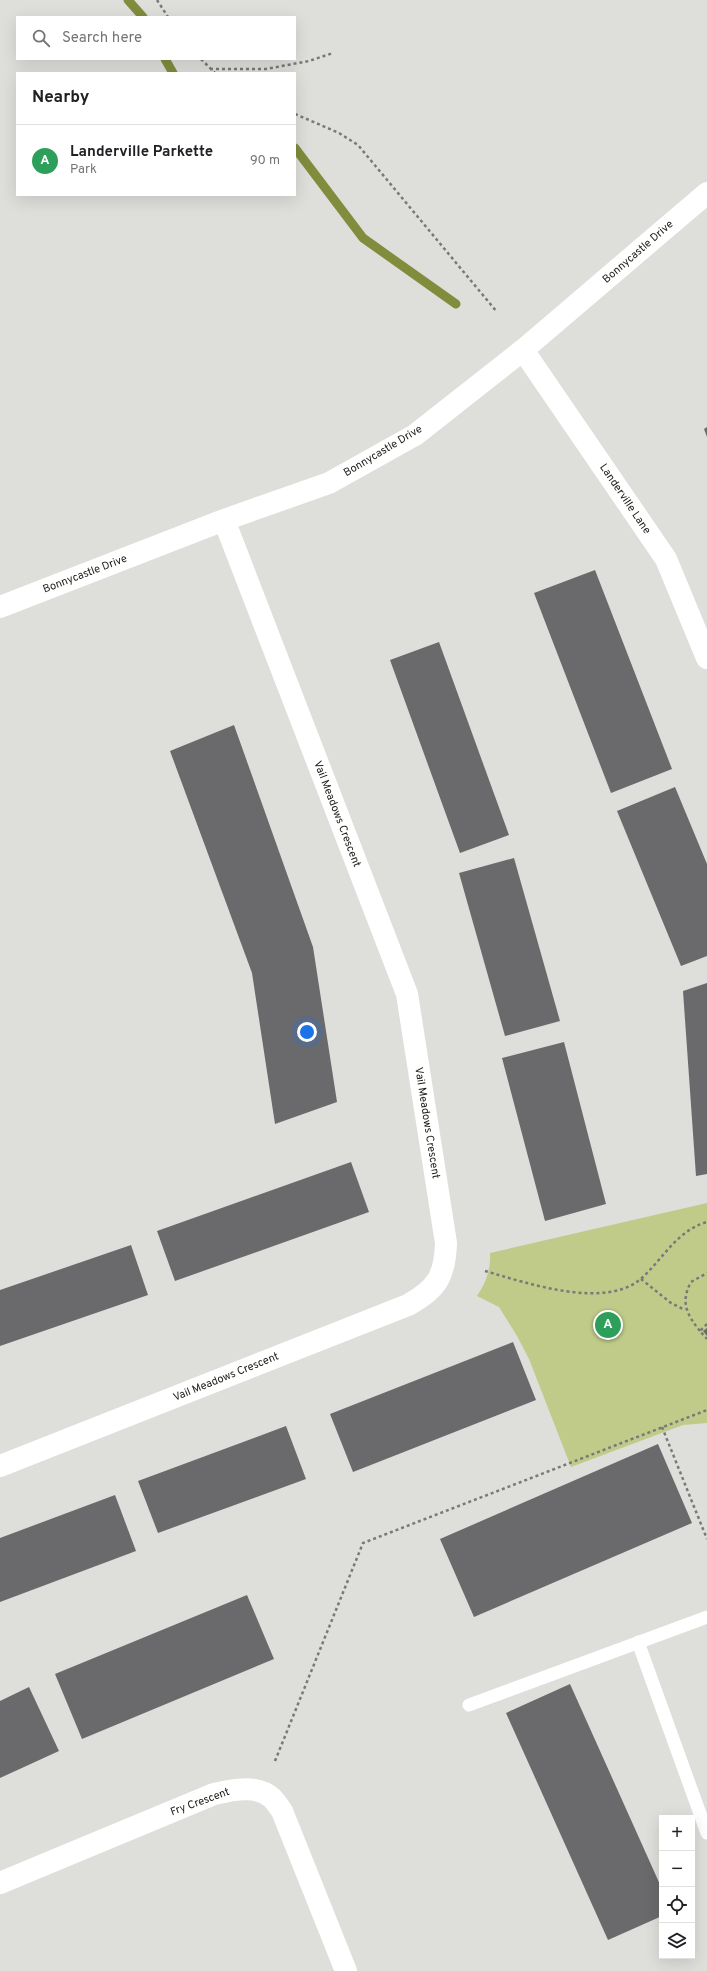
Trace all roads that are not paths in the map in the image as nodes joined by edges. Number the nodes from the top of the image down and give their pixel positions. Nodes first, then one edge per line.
1 (707, 193) edge
2 (523, 350) junction
3 (224, 520) junction
4 (0, 607) edge
5 (707, 658) edge
6 (0, 1466) edge
7 (707, 1617) edge
8 (638, 1642) junction
9 (469, 1705) dead end
10 (707, 1833) edge
11 (0, 1883) edge
12 (346, 1971) edge

1 - 2 street, Bonnycastle Drive
2 - 3 street, Bonnycastle Drive
2 - 5 street, Landerville Lane
3 - 4 street, Bonnycastle Drive
3 - 6 street, Vail Meadows Crescent
7 - 8 lane
8 - 9 lane
8 - 10 lane
11 - 12 street, Fry Crescent

